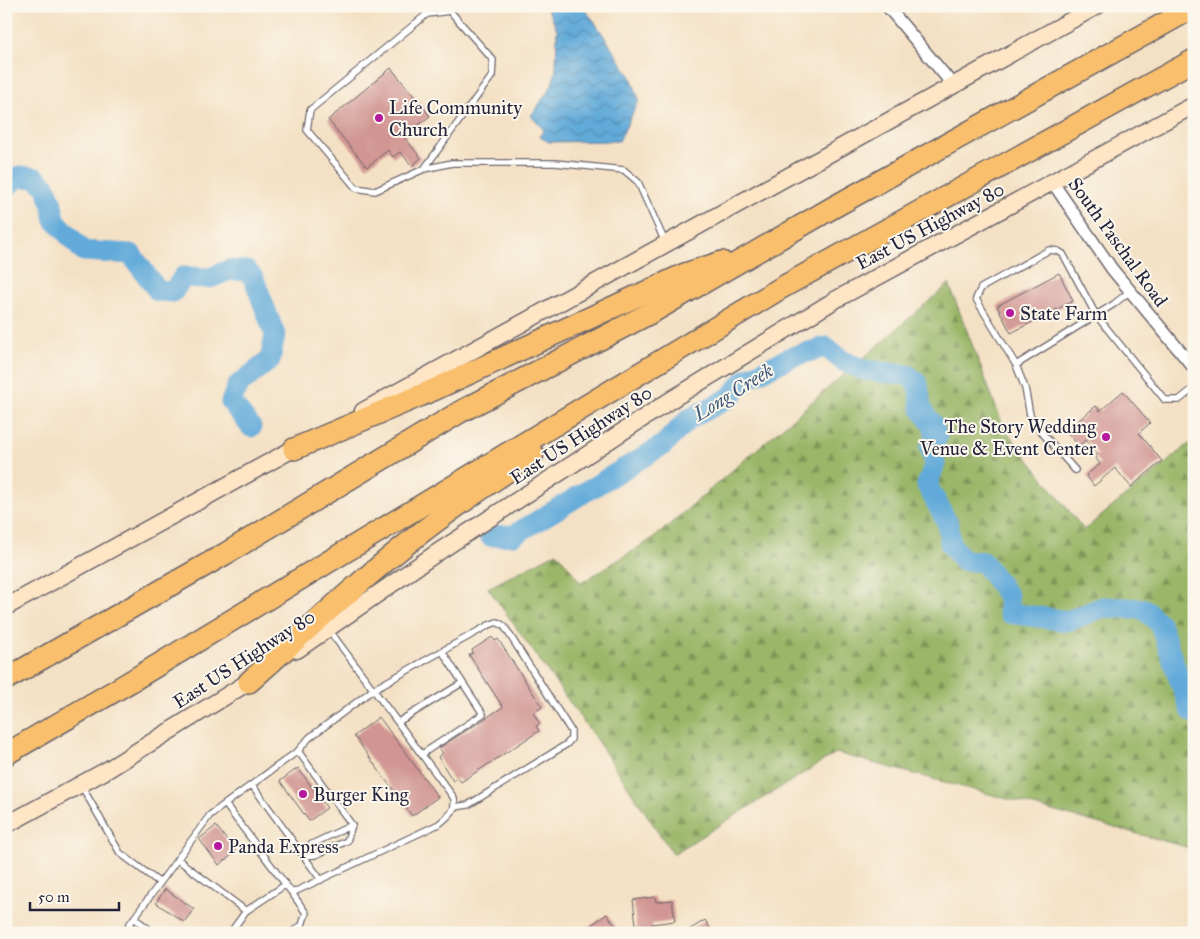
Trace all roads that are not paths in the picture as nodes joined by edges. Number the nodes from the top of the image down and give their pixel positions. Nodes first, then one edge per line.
1 (887, 6) edge
2 (1097, 6) edge
3 (1194, 7) edge
4 (1194, 60) edge
5 (953, 85) junction
6 (1194, 105) edge
7 (424, 169) junction
8 (1053, 182) junction
9 (666, 244) junction
10 (760, 250) junction
11 (782, 288) junction
12 (1130, 291) junction
13 (1096, 315) junction
14 (1016, 365) junction
15 (1194, 368) edge
16 (1194, 388) edge
17 (294, 449) junction
18 (1075, 470) dead end
19 (6, 607) edge
20 (328, 628) junction
21 (442, 651) junction
22 (6, 679) edge
23 (249, 682) junction
24 (462, 683) junction
25 (374, 689) junction
26 (398, 722) junction
27 (298, 751) junction
28 (6, 754) edge
29 (422, 754) junction
30 (81, 784) junction
31 (252, 785) junction
32 (225, 804) junction
33 (455, 807) junction
34 (6, 825) edge
35 (352, 825) junction
36 (304, 856) junction
37 (177, 859) junction
38 (321, 880) junction
39 (160, 883) junction
40 (285, 885) junction
41 (292, 893) junction
42 (246, 911) junction
43 (134, 918) junction
44 (122, 933) edge
45 (154, 933) edge
46 (230, 933) edge
47 (292, 933) edge

1 - 5 street
2 - 5 main road
3 - 10 highway
4 - 11 highway
5 - 9 main road
6 - 8 main road, East US Highway 80
7 - 7 lane
7 - 9 lane
8 - 12 street, South Paschal Road
8 - 20 main road, East US Highway 80
9 - 17 main road
10 - 17 highway
10 - 22 highway
11 - 23 highway
11 - 28 highway
12 - 13 lane
12 - 15 street, South Paschal Road
13 - 14 lane
13 - 14 lane
13 - 16 lane
14 - 18 lane
17 - 19 main road
20 - 23 main road, East US Highway 80
20 - 25 lane
21 - 24 lane
21 - 25 lane
21 - 33 lane
23 - 30 main road, East US Highway 80
24 - 26 lane
24 - 29 lane
25 - 26 lane
25 - 27 lane
26 - 29 lane
27 - 31 lane
27 - 35 lane
29 - 33 lane
30 - 34 main road, East US Highway 80
30 - 39 lane
31 - 32 lane
31 - 36 lane
32 - 37 lane
32 - 40 lane
33 - 38 lane
35 - 36 lane
35 - 36 lane
36 - 38 lane
37 - 39 lane
37 - 42 lane
38 - 41 lane
39 - 43 lane
40 - 41 lane
40 - 42 lane
41 - 47 lane
42 - 46 lane
43 - 44 lane
43 - 45 lane

